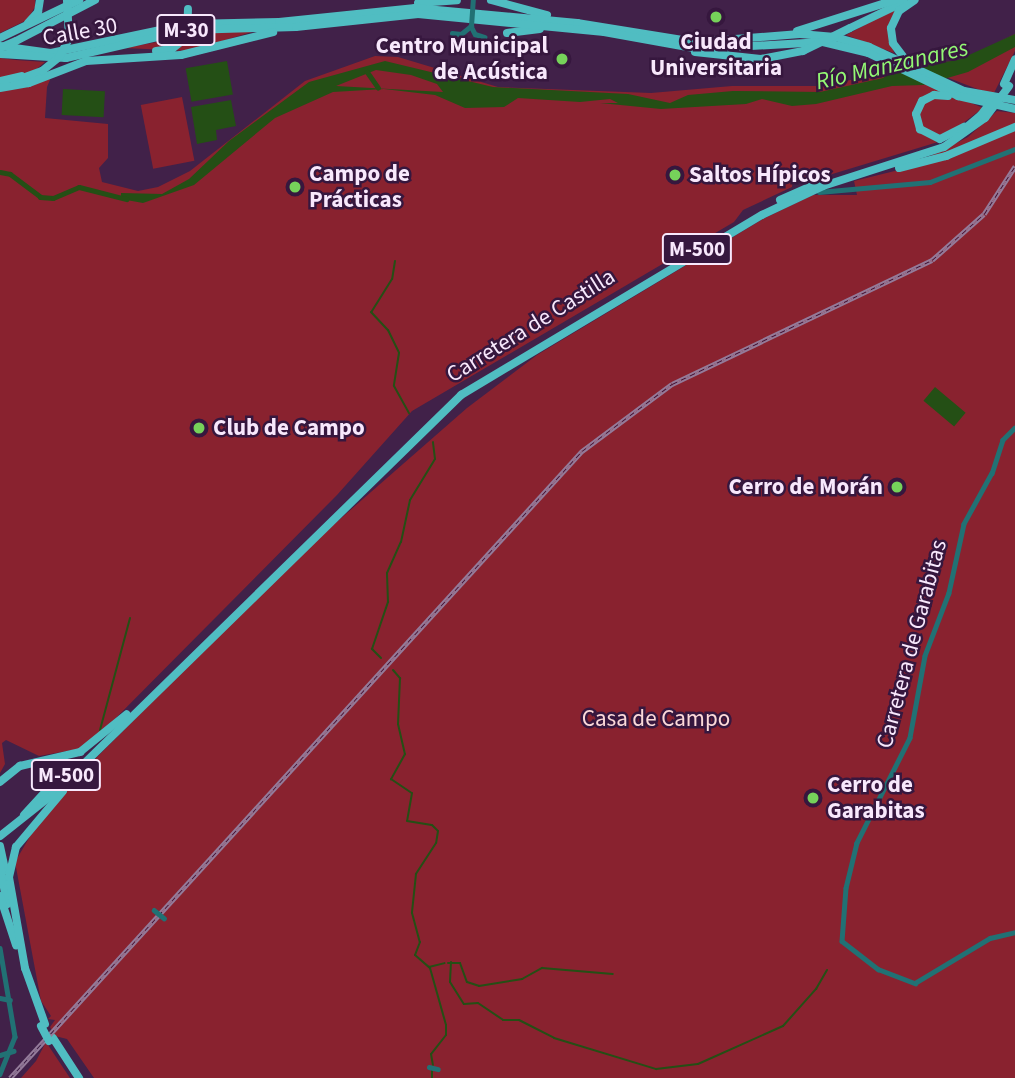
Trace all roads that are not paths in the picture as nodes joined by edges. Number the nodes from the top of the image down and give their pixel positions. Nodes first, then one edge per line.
1 (40, 0) edge
2 (62, 0) edge
3 (67, 0) edge
4 (79, 0) edge
5 (95, 0) edge
6 (184, 0) edge
7 (457, 0) edge
8 (473, 0) edge
9 (491, 0) edge
10 (895, 0) edge
11 (913, 0) edge
12 (379, 8) junction
13 (352, 18) junction
14 (383, 18) dead end
15 (577, 23) junction
16 (471, 26) junction
17 (173, 27) junction
18 (296, 27) junction
19 (560, 28) junction
20 (17, 31) junction
21 (452, 33) dead end
22 (507, 33) dead end
23 (485, 37) dead end
24 (746, 41) junction
25 (1, 42) edge
26 (680, 46) junction
27 (0, 54) edge
28 (80, 55) junction
29 (1015, 60) edge
30 (912, 67) junction
31 (41, 69) junction
32 (1015, 73) edge
33 (0, 84) edge
34 (1006, 85) junction
35 (1015, 100) edge
36 (1000, 108) junction
37 (1015, 109) edge
38 (981, 117) junction
39 (1015, 127) edge
40 (1015, 149) edge
41 (841, 180) junction
42 (818, 192) dead end
43 (433, 416) junction
44 (1015, 428) edge
45 (412, 436) junction
46 (127, 714) junction
47 (108, 740) junction
48 (0, 784) edge
49 (24, 815) junction
50 (0, 831) edge
51 (0, 836) edge
52 (0, 846) edge
53 (0, 865) edge
54 (0, 896) edge
55 (154, 910) dead end
56 (165, 919) dead end
57 (16, 924) junction
58 (1015, 932) edge
59 (16, 945) junction
60 (0, 948) edge
61 (0, 998) edge
62 (10, 1000) junction
63 (43, 1025) junction
64 (51, 1039) junction
65 (13, 1051) junction
66 (0, 1056) edge
67 (6, 1067) junction
68 (429, 1067) dead end
69 (438, 1069) dead end
70 (0, 1074) edge
71 (73, 1078) edge
72 (79, 1078) edge

1 - 20 highway
2 - 31 highway, bridge
3 - 31 highway, bridge
4 - 20 highway
5 - 25 highway, bridge
6 - 28 highway, bridge
7 - 12 highway
8 - 16 street, bridge
9 - 15 highway
10 - 24 highway
11 - 26 highway, bridge
11 - 30 highway
12 - 15 highway, Calle 30 / M-30
12 - 17 highway, Calle 30 / M-30
13 - 14 highway
13 - 18 highway, Calle 30 / M-30
13 - 19 highway, M-30
15 - 24 highway, Calle 30 / M-30
16 - 21 street
16 - 23 street
17 - 25 highway
17 - 25 highway, Calle 30 / M-30
18 - 28 highway, Calle 30 / M-30
18 - 33 highway
19 - 22 highway
19 - 26 highway, M-30
20 - 25 highway
24 - 30 highway, Calle 30 / M-30
26 - 36 highway, M-30
27 - 28 highway, Calle 30 / M-30
29 - 34 highway, Carretera de Castilla / M-500
30 - 35 highway, Calle 30 / M-30
31 - 33 highway
32 - 34 highway, Carretera de Castilla / M-500
34 - 38 highway, Carretera de Castilla / M-500, bridge
36 - 37 highway, M-30
36 - 38 highway
38 - 41 highway, Carretera de Castilla / M-500
38 - 43 highway, Carretera de Castilla / M-500
39 - 41 highway
40 - 42 street
41 - 43 highway, Carretera de Castilla / M-500
43 - 45 highway, Carretera de Castilla / M-500
44 - 58 street, Carretera de Garabitas
45 - 46 highway, Carretera de Castilla / M-500
45 - 47 highway, Carretera de Castilla / M-500
46 - 48 highway
46 - 49 highway, Carretera de Castilla / M-500
47 - 51 highway, Carretera de Castilla / M-500
47 - 57 highway, M-500
48 - 49 highway, M-500
49 - 50 highway, Carretera de Castilla / M-500
52 - 57 highway
53 - 59 highway
54 - 59 highway
55 - 56 street, bridge
57 - 63 highway
59 - 63 highway
60 - 62 street
61 - 62 street
62 - 65 street
63 - 64 highway, bridge
64 - 71 highway
64 - 72 highway
65 - 66 street
65 - 67 street
66 - 67 street
67 - 70 street
68 - 69 street

